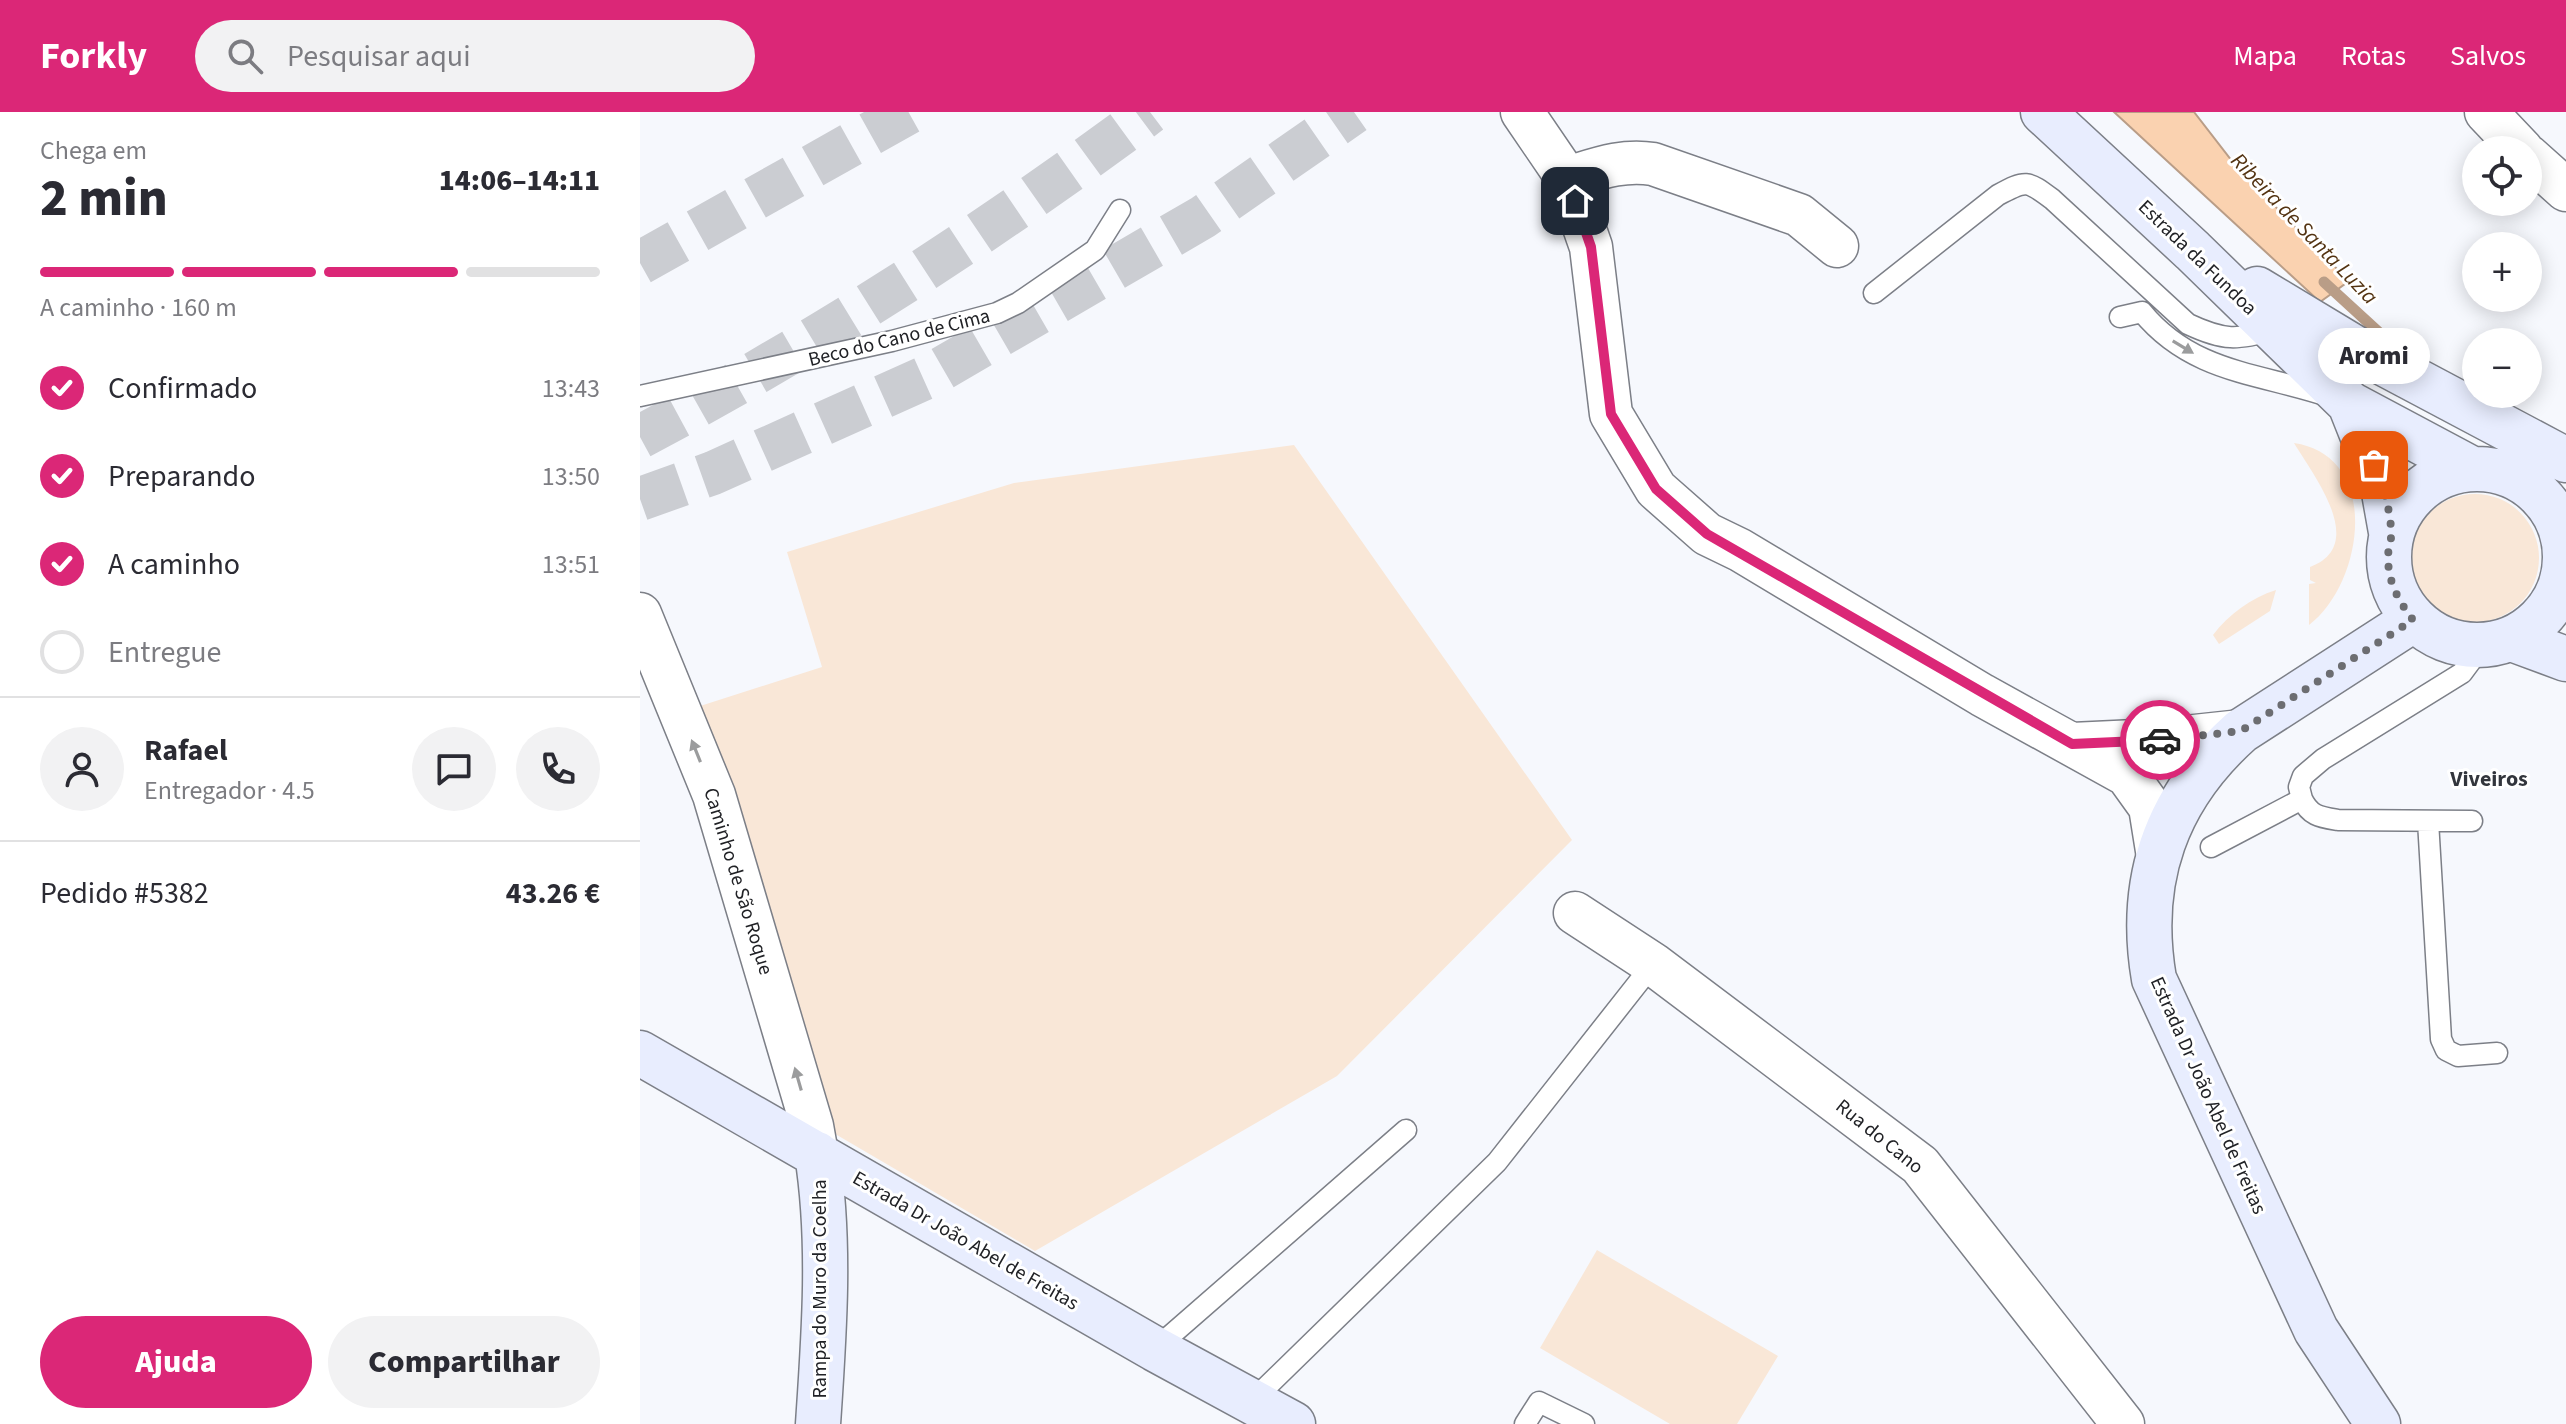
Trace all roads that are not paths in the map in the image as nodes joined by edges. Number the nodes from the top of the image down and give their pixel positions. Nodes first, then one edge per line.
1 (1522, 112) edge
2 (2043, 112) edge
3 (2486, 112) edge
4 (2509, 136) edge
5 (2542, 169) edge
6 (1567, 178) junction
7 (2566, 190) edge
8 (1120, 210) dead end
9 (1837, 246) dead end
10 (2193, 251) junction
11 (1874, 293) dead end
12 (2120, 317) dead end
13 (2274, 330) junction
14 (640, 396) edge
15 (2349, 403) junction
16 (2566, 460) edge
17 (2470, 468) junction
18 (2562, 519) edge
19 (2391, 532) junction
20 (640, 614) edge
21 (2413, 620) junction
22 (2497, 642) junction
23 (2566, 659) edge
24 (2229, 742) junction
25 (2072, 744) junction
26 (2302, 799) junction
27 (2428, 821) junction
28 (2472, 821) dead end
29 (2211, 847) dead end
30 (2158, 857) junction
31 (1575, 913) dead end
32 (1653, 964) junction
33 (640, 1053) edge
34 (2497, 1053) dead end
35 (1406, 1130) dead end
36 (817, 1154) junction
37 (1155, 1349) junction
38 (1251, 1402) junction
39 (818, 1424) edge
40 (1293, 1424) edge
41 (1525, 1424) edge
42 (1584, 1424) edge
43 (2123, 1424) edge
44 (2378, 1424) edge

1 - 6 street
2 - 10 street, Estrada da Fundoa
3 - 4 street
5 - 7 street
6 - 9 street
6 - 25 street
8 - 14 lane, Beco do Cano de Cima
10 - 13 street, Estrada da Fundoa
10 - 16 street
11 - 13 lane
12 -> 15 lane
13 - 15 street, Estrada da Fundoa
15 - 17 street, Estrada da Fundoa
15 - 19 street, Estrada da Fundoa
17 - 18 street
17 - 19 street
18 - 22 street
19 - 21 street
36 -> 20 street, Caminho de São Roque
21 - 22 street
21 - 24 street, Estrada Dr João Abel de Freitas
22 - 23 street
22 - 26 lane
24 - 25 street
24 - 30 street, Estrada Dr João Abel de Freitas
25 - 30 street
26 - 27 lane
26 - 29 lane
27 - 28 lane
27 - 34 lane
30 - 44 street, Estrada Dr João Abel de Freitas
31 - 32 street, Rua do Cano
32 - 38 lane
32 - 43 street, Rua do Cano
33 - 36 street, Estrada Dr João Abel de Freitas
35 - 37 lane
36 - 37 street, Estrada Dr João Abel de Freitas
36 - 39 street, Rampa do Muro da Coelha
37 - 38 street, Estrada Dr João Abel de Freitas
38 - 40 street, Estrada Dr João Abel de Freitas
41 - 42 lane

